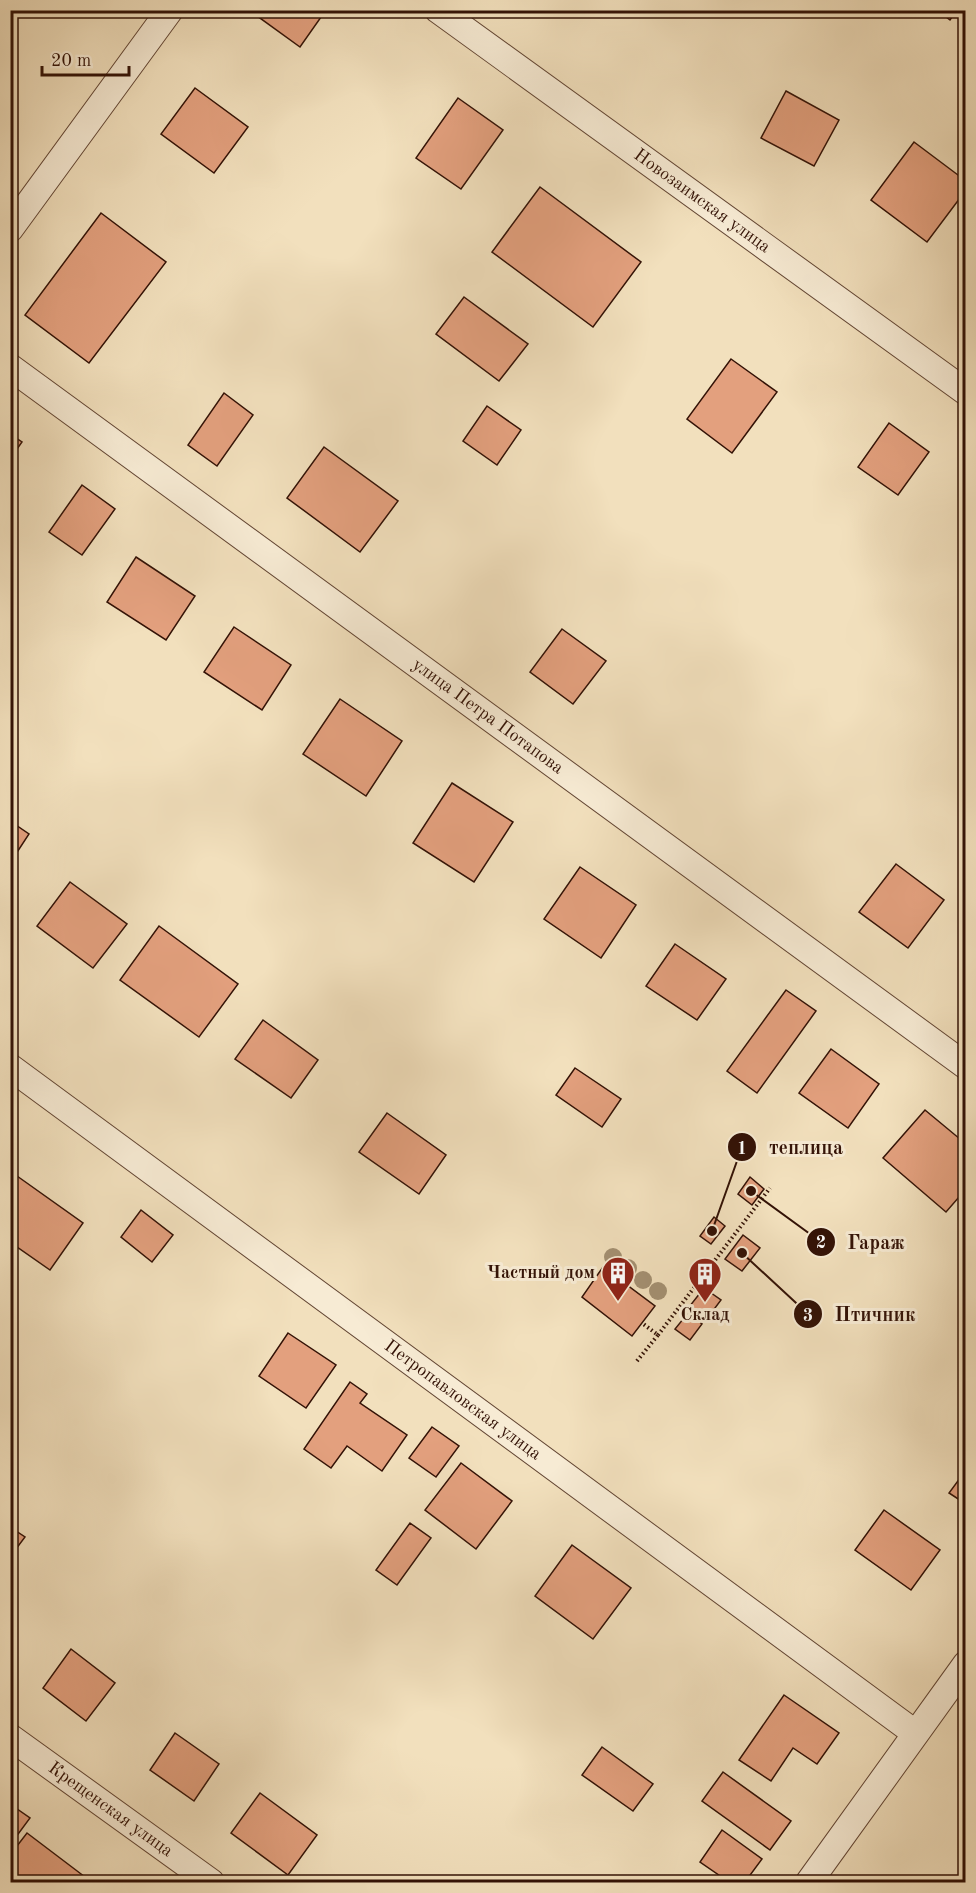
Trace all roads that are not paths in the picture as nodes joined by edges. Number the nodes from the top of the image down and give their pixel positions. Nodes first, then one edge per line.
1 (170, 10) edge
2 (438, 10) edge
3 (10, 229) edge
4 (10, 367) edge
5 (966, 392) edge
6 (966, 1066) edge
7 (10, 1067) edge
8 (966, 1664) edge
9 (915, 1734) junction
10 (10, 1737) edge
11 (211, 1882) edge
12 (809, 1882) edge

1 - 3 street
2 - 5 street, Новозаимская улица
4 - 6 street, улица Петра Потапова
7 - 9 street, Петропавловская улица
8 - 9 street
9 - 12 street
10 - 11 street, Крещенская улица

